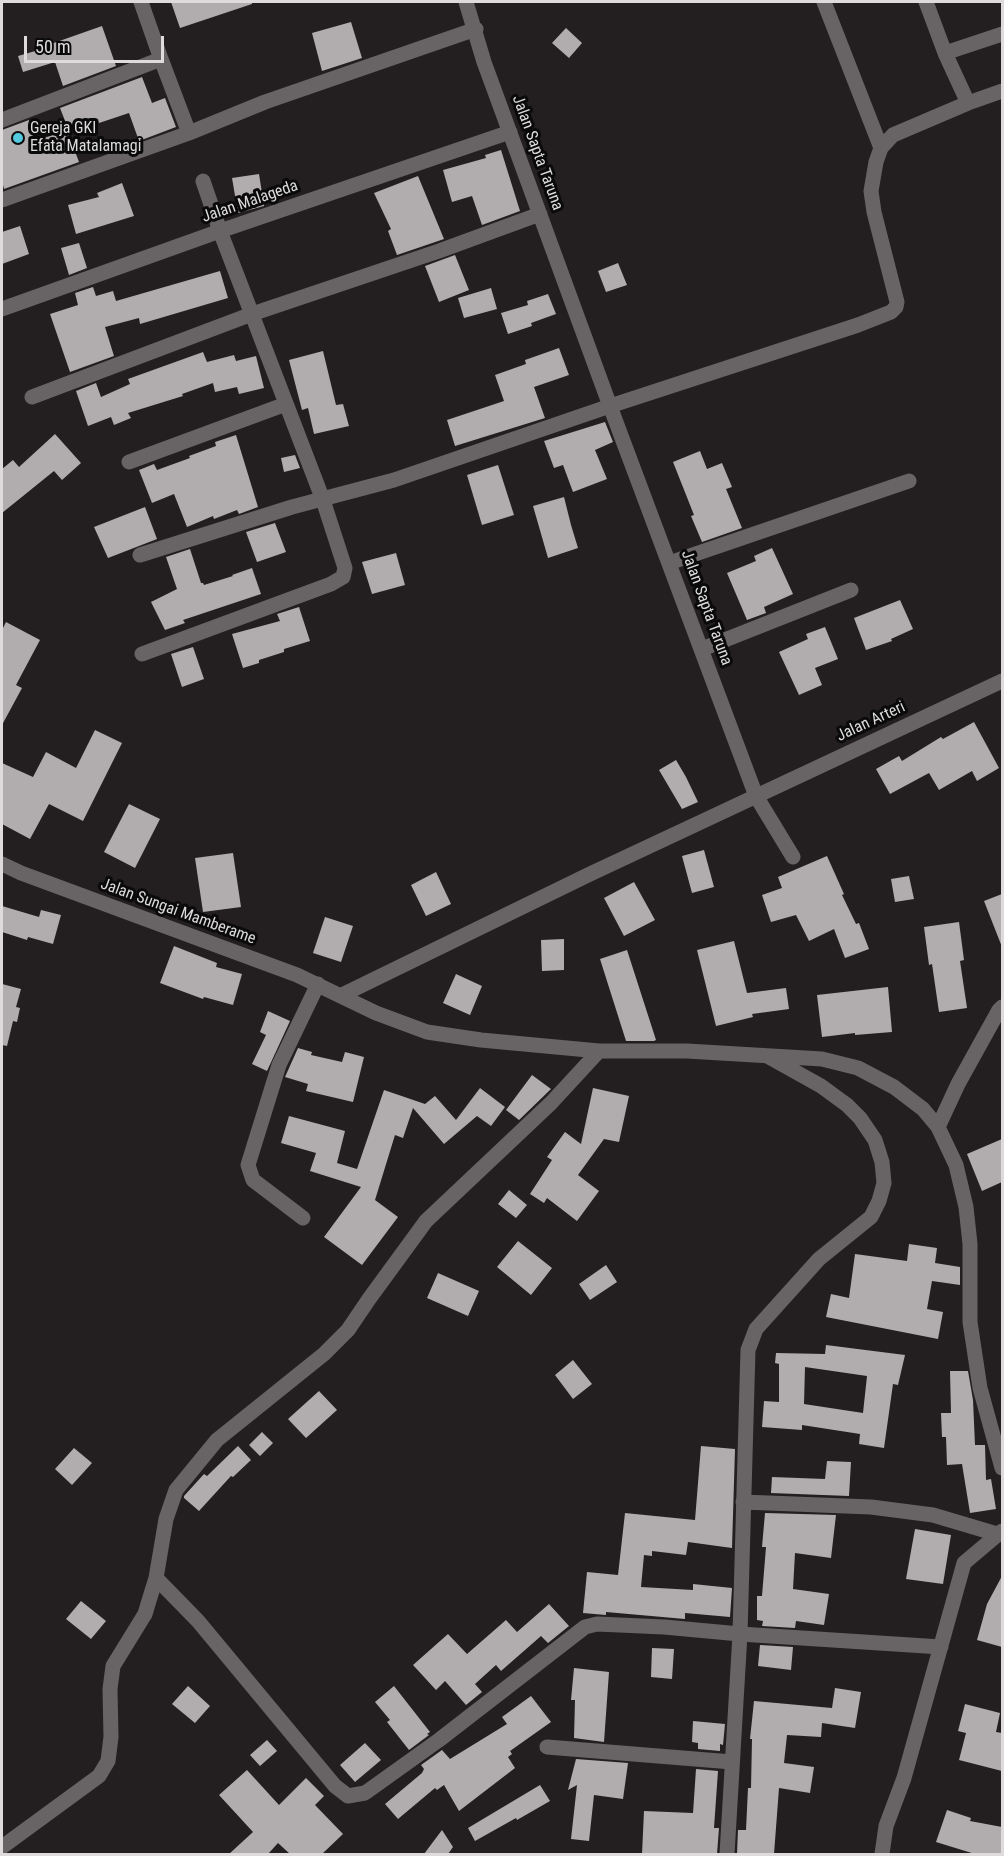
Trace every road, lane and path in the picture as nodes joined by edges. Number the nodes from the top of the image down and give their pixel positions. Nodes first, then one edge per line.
1 (141, 2) edge
2 (466, 2) edge
3 (824, 2) edge
4 (926, 2) edge
5 (476, 29) junction
6 (1002, 34) edge
7 (945, 53) junction
8 (161, 59) junction
9 (1002, 91) edge
10 (968, 103) junction
11 (2, 120) edge
12 (510, 132) junction
13 (189, 133) junction
14 (880, 148) junction
15 (202, 181) dead end
16 (2, 200) edge
17 (540, 214) junction
18 (220, 231) junction
19 (2, 309) edge
20 (252, 314) junction
21 (32, 397) dead end
22 (286, 404) junction
23 (610, 406) junction
24 (129, 462) dead end
25 (909, 481) dead end
26 (323, 500) junction
27 (140, 555) dead end
28 (669, 562) junction
29 (851, 590) dead end
30 (702, 649) junction
31 (142, 654) dead end
32 (1002, 681) edge
33 (756, 796) junction
34 (793, 857) dead end
35 (2, 864) edge
36 (318, 984) junction
37 (342, 995) junction
38 (1002, 1007) edge
39 (599, 1051) junction
40 (767, 1056) junction
41 (938, 1127) junction
42 (303, 1218) dead end
43 (1002, 1468) edge
44 (742, 1502) junction
45 (1000, 1532) edge
46 (156, 1578) junction
47 (740, 1634) junction
48 (941, 1647) junction
49 (547, 1747) dead end
50 (732, 1762) junction
51 (2, 1847) edge
52 (727, 1854) edge
53 (882, 1854) edge

1 - 8 street
2 - 5 street, Jalan Sapta Taruna
3 - 14 street
4 - 7 street
5 - 12 street, Jalan Sapta Taruna
5 - 13 street
6 - 7 street
7 - 10 street
8 - 11 street
8 - 13 street
9 - 10 street
10 - 14 street
12 - 17 street, Jalan Sapta Taruna
12 - 18 street, Jalan Malageda
13 - 16 street
14 - 23 street
15 - 18 street
17 - 20 street
17 - 23 street, Jalan Sapta Taruna
18 - 19 street, Jalan Malageda
18 - 20 street
20 - 21 street
20 - 22 street
22 - 24 street
22 - 26 street
23 - 26 street
23 - 28 street, Jalan Sapta Taruna
25 - 28 street
26 - 27 street
26 - 31 street
28 - 30 street, Jalan Sapta Taruna
29 - 30 street
30 - 33 street, Jalan Sapta Taruna
32 - 33 street, Jalan Arteri
33 - 34 street, Jalan Sapta Taruna
33 - 37 street
35 - 36 street, Jalan Sungai Mamberame
36 - 37 street, Jalan Sungai Mamberame
36 - 42 street
37 - 39 street, Jalan Sungai Mamberame
38 - 41 street
39 - 40 street, Jalan Sungai Mamberame
39 - 46 street
40 - 41 street, Jalan Sungai Mamberame
40 - 44 street
41 - 43 street, Jalan Sungai Mamberame
44 - 45 street
44 - 47 street
45 - 48 street
46 - 47 street
46 - 51 street
47 - 48 street
47 - 50 street
48 - 53 street
49 - 50 street
50 - 52 street

